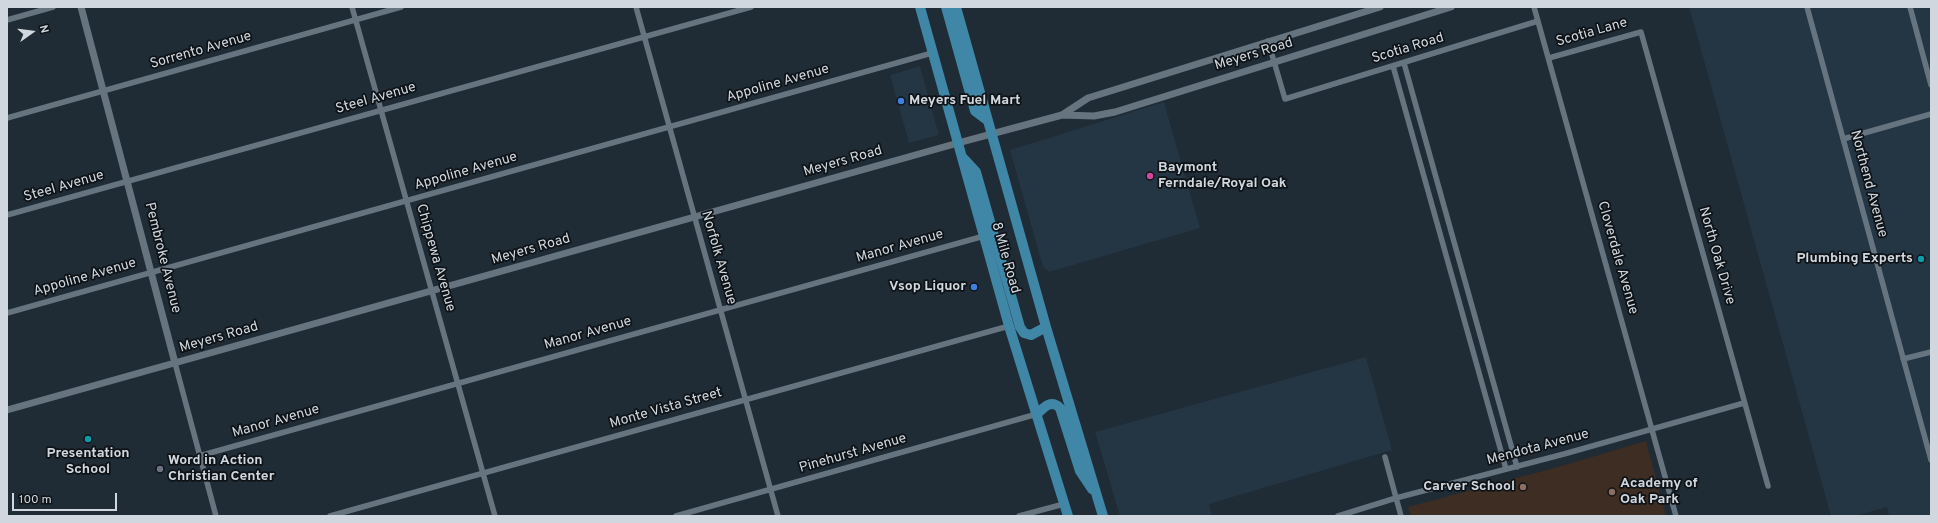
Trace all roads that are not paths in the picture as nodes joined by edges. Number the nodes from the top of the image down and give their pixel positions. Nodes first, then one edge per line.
1 (53, 7) edge
2 (81, 7) edge
3 (352, 7) edge
4 (402, 7) edge
5 (636, 7) edge
6 (751, 7) edge
7 (920, 7) edge
8 (946, 7) edge
9 (956, 7) edge
10 (1380, 7) edge
11 (1451, 7) edge
12 (1534, 7) edge
13 (1807, 7) edge
14 (1910, 7) edge
15 (7, 20) edge
16 (356, 20) junction
17 (1538, 21) junction
18 (1641, 32) joint
19 (644, 37) junction
20 (1268, 42) junction
21 (932, 53) junction
22 (1549, 58) junction
23 (1274, 62) junction
24 (1404, 63) junction
25 (1393, 66) junction
26 (1931, 85) edge
27 (104, 91) junction
28 (382, 110) junction
29 (1931, 114) edge
30 (1062, 116) junction
31 (7, 118) edge
32 (987, 120) junction
33 (670, 127) junction
34 (1423, 133) junction
35 (991, 135) junction
36 (1413, 136) junction
37 (1843, 139) junction
38 (958, 143) junction
39 (961, 157) junction
40 (128, 181) junction
41 (407, 201) junction
42 (7, 215) edge
43 (695, 217) junction
44 (984, 236) junction
45 (1457, 255) junction
46 (1447, 258) junction
47 (152, 272) junction
48 (432, 291) junction
49 (720, 310) junction
50 (7, 313) edge
51 (1475, 319) junction
52 (1465, 322) junction
53 (1009, 326) junction
54 (1046, 327) junction
55 (1931, 352) edge
56 (1903, 359) junction
57 (175, 363) junction
58 (458, 383) junction
59 (1493, 384) junction
60 (1483, 387) junction
61 (745, 399) junction
62 (1744, 403) junction
63 (7, 410) edge
64 (1037, 414) junction
65 (1652, 429) junction
66 (199, 456) junction
67 (1384, 457) dead end
68 (1931, 460) edge
69 (1517, 467) junction
70 (1506, 470) junction
71 (483, 473) junction
72 (1768, 486) dead end
73 (771, 490) junction
74 (1396, 498) junction
75 (1098, 499) junction
76 (1064, 504) junction
77 (216, 516) edge
78 (330, 516) edge
79 (494, 516) edge
80 (676, 516) edge
81 (778, 516) edge
82 (1019, 516) edge
83 (1068, 516) edge
84 (1103, 516) edge
85 (1338, 516) edge
86 (1401, 516) edge
87 (1676, 516) edge

1 - 15 street
2 - 27 street, Pembroke Avenue
3 - 16 street, Chippewa Avenue
4 - 16 street, Sorrento Avenue
5 - 19 street, Norfolk Avenue
6 - 19 street, Steel Avenue
7 - 21 highway, 8 Mile Road
8 - 32 highway
9 - 32 highway, 8 Mile Road
10 - 20 street, Meyers Road
11 - 23 street, Meyers Road
12 - 17 street, Cloverdale Avenue
13 - 37 street, Northend Avenue
14 - 26 street
16 - 27 street, Sorrento Avenue
16 - 28 street, Chippewa Avenue
17 - 22 street, Cloverdale Avenue
17 - 24 street, Scotia Road
18 - 22 street, Scotia Lane
18 - 62 street, North Oak Drive
19 - 28 street, Steel Avenue
19 - 33 street, Norfolk Avenue
20 - 23 street
20 - 30 street, Meyers Road
21 - 33 street, Appoline Avenue
21 - 38 highway, 8 Mile Road
22 - 65 street, Cloverdale Avenue
23 - 25 street, Scotia Road
23 - 30 street, Meyers Road
24 - 25 street, Scotia Road
24 - 34 street
25 - 36 street
27 - 31 street, Sorrento Avenue
27 - 40 street, Pembroke Avenue
28 - 40 street, Steel Avenue
28 - 41 street, Chippewa Avenue
29 - 37 street
30 - 35 street, Meyers Road
32 - 35 highway, 8 Mile Road
33 - 41 street, Appoline Avenue
33 - 43 street, Norfolk Avenue
34 - 36 street
34 - 45 street
35 - 38 street, Meyers Road
35 - 54 highway, 8 Mile Road
36 - 46 street
37 - 56 street, Northend Avenue
38 - 39 highway, 8 Mile Road
38 - 43 street, Meyers Road
39 - 44 highway, 8 Mile Road
39 - 54 highway
40 - 42 street, Steel Avenue
40 - 47 street, Pembroke Avenue
41 - 47 street, Appoline Avenue
41 - 48 street, Chippewa Avenue
43 - 48 street, Meyers Road
43 - 49 street, Norfolk Avenue
44 - 49 street, Manor Avenue
44 - 53 highway, 8 Mile Road
45 - 46 street
45 - 51 street
46 - 52 street
47 - 50 street, Appoline Avenue
47 - 57 street, Pembroke Avenue
48 - 57 street, Meyers Road
48 - 58 street, Chippewa Avenue
49 - 58 street, Manor Avenue
49 - 61 street, Norfolk Avenue
51 - 52 street
51 - 59 street
52 - 60 street
53 - 61 street, Monte Vista Street
53 - 64 highway, 8 Mile Road
54 - 75 highway, 8 Mile Road
55 - 56 street
56 - 68 street, Northend Avenue
57 - 63 street, Meyers Road
57 - 66 street, Pembroke Avenue
58 - 66 street, Manor Avenue
58 - 71 street, Chippewa Avenue
59 - 60 street
59 - 69 street
60 - 70 street
61 - 71 street, Monte Vista Street
61 - 73 street, Norfolk Avenue
62 - 65 street, Mendota Avenue
62 - 72 street, North Oak Drive
64 - 73 street, Pinehurst Avenue
64 - 75 highway
64 - 76 highway, 8 Mile Road
65 - 69 street, Mendota Avenue
65 - 87 street, Cloverdale Avenue
66 - 77 street, Pembroke Avenue
67 - 74 street
69 - 70 street, Mendota Avenue
70 - 74 street, Mendota Avenue
71 - 78 street, Monte Vista Street
71 - 79 street, Chippewa Avenue
73 - 80 street, Pinehurst Avenue
73 - 81 street, Norfolk Avenue
74 - 85 street, Mendota Avenue
74 - 86 street
75 - 84 highway, 8 Mile Road
76 - 82 street
76 - 83 highway, 8 Mile Road

